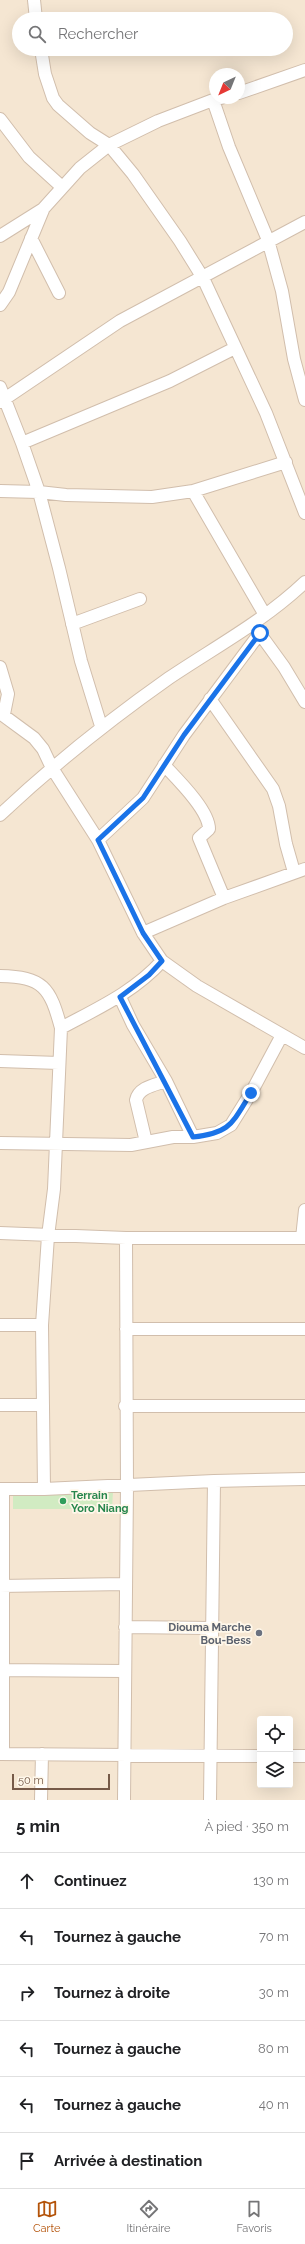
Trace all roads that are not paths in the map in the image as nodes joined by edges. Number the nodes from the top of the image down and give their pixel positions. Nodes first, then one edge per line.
1 (34, 0) edge
2 (35, 12) edge
3 (42, 56) edge
4 (305, 70) edge
5 (245, 91) edge
6 (209, 102) edge
7 (218, 104) edge
8 (0, 119) edge
9 (110, 145) junction
10 (62, 187) junction
11 (43, 209) junction
12 (305, 222) edge
13 (0, 236) edge
14 (30, 238) junction
15 (268, 240) junction
16 (203, 278) junction
17 (59, 293) dead end
18 (0, 305) edge
19 (235, 348) junction
20 (0, 387) edge
21 (305, 400) edge
22 (3, 401) edge
23 (22, 443) junction
24 (286, 462) junction
25 (0, 491) edge
26 (193, 491) junction
27 (38, 492) junction
28 (305, 513) edge
29 (305, 582) edge
30 (140, 599) dead end
31 (265, 615) junction
32 (72, 624) junction
33 (256, 628) junction
34 (0, 667) edge
35 (210, 699) junction
36 (305, 702) edge
37 (2, 713) edge
38 (101, 726) junction
39 (164, 765) junction
40 (52, 768) junction
41 (0, 815) edge
42 (98, 840) junction
43 (299, 870) edge
44 (224, 898) junction
45 (143, 933) junction
46 (162, 961) junction
47 (0, 976) edge
48 (120, 997) junction
49 (61, 1028) junction
50 (282, 1035) junction
51 (305, 1048) edge
52 (0, 1061) edge
53 (59, 1063) junction
54 (166, 1081) junction
55 (193, 1137) junction
56 (146, 1142) junction
57 (0, 1143) edge
58 (57, 1144) junction
59 (305, 1210) edge
60 (0, 1234) edge
61 (48, 1236) junction
62 (126, 1238) junction
63 (303, 1238) edge
64 (0, 1325) edge
65 (42, 1325) junction
66 (126, 1329) junction
67 (305, 1329) edge
68 (0, 1405) edge
69 (43, 1405) junction
70 (125, 1406) junction
71 (305, 1406) edge
72 (305, 1479) edge
73 (214, 1481) junction
74 (127, 1486) junction
75 (2, 1489) edge
76 (44, 1489) junction
77 (125, 1584) junction
78 (1, 1586) edge
79 (125, 1627) junction
80 (211, 1628) junction
81 (2, 1670) edge
82 (124, 1671) junction
83 (2, 1754) edge
84 (42, 1754) junction
85 (124, 1756) junction
86 (209, 1756) junction
87 (257, 1756) edge
88 (293, 1756) edge
89 (305, 1756) edge
90 (41, 1800) edge
91 (124, 1800) edge
92 (210, 1800) edge

1 - 2 street
3 - 9 street
4 - 5 street
6 - 9 street
7 - 15 street
8 - 10 street
9 - 10 street
9 - 16 street
10 - 11 street
11 - 13 street
11 - 14 street
12 - 15 street
14 - 17 street
14 - 18 street
15 - 16 street
15 - 21 street
16 - 19 street
16 - 22 street
19 - 23 street
19 - 24 street
20 - 22 street
22 - 23 street
23 - 27 street
24 - 26 street
24 - 28 street
25 - 27 street
26 - 27 street
26 - 31 street
27 - 32 street
29 - 31 street
30 - 32 street
31 - 33 street
32 - 38 street
33 - 35 street
33 - 36 street
33 - 38 street
34 - 37 street
35 - 39 street
35 - 43 street
37 - 40 street
38 - 40 street
39 - 42 street
39 - 44 street
40 - 41 street
40 - 42 street
42 - 45 street
43 - 44 street
44 - 45 street
45 - 46 street
46 - 48 street
46 - 50 street
47 - 49 street
48 - 49 street
48 - 54 street
49 - 53 street
50 - 51 street
50 - 55 street
52 - 53 street
53 - 58 street
54 - 55 street
54 - 56 street
55 - 56 street
56 - 58 street
57 - 58 street
58 - 61 street
59 - 63 street
60 - 61 street
61 - 62 street
61 - 65 street
62 - 63 street
62 - 66 street
64 - 65 street
65 - 69 street
66 - 67 street
66 - 70 street
68 - 69 street
69 - 76 street
70 - 71 street
70 - 74 street
72 - 73 street
73 - 74 street
73 - 80 street
74 - 76 street
74 - 77 street
75 - 76 street
75 - 78 street
77 - 78 street
77 - 79 street
78 - 81 street
79 - 80 street
79 - 82 street
80 - 86 street
81 - 82 street
81 - 83 street
82 - 85 street
83 - 84 street
84 - 85 street
84 - 90 street
85 - 86 street
85 - 91 street
86 - 87 street
86 - 92 street
88 - 89 street

